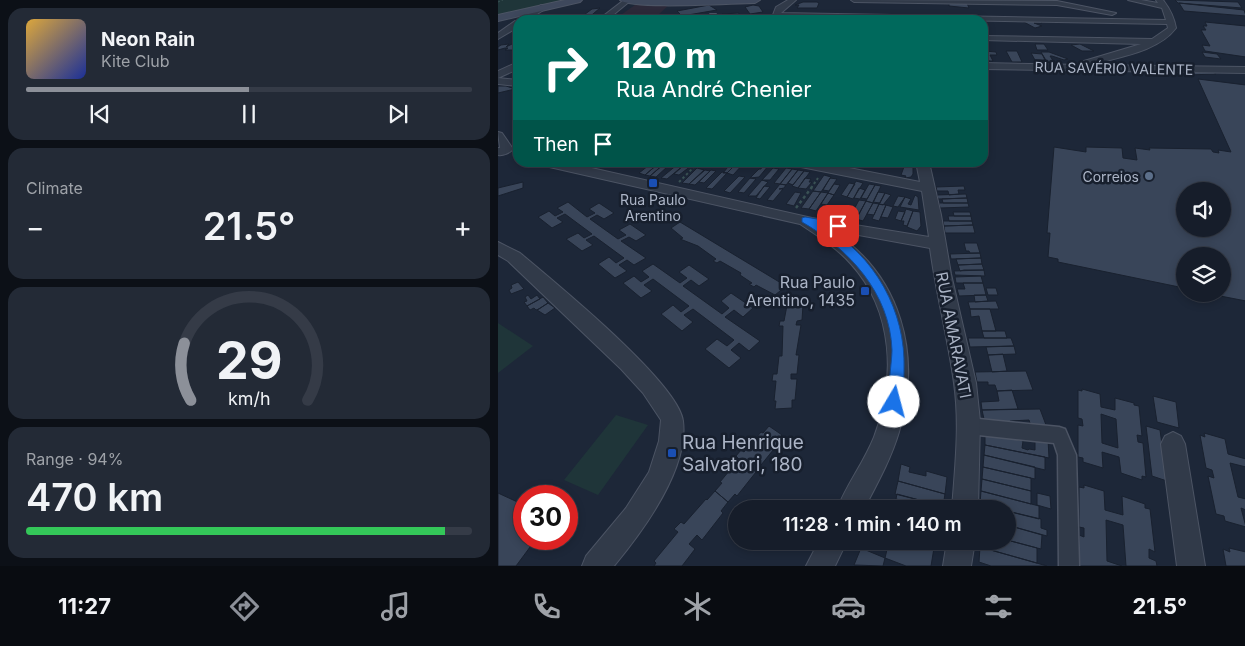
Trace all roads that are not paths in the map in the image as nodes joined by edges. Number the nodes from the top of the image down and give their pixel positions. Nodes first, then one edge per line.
1 (577, 0) edge
2 (626, 0) edge
3 (755, 0) edge
4 (793, 0) edge
5 (854, 0) edge
6 (911, 0) edge
7 (1131, 0) edge
8 (1159, 0) edge
9 (958, 1) edge
10 (1166, 7) junction
11 (530, 12) junction
12 (513, 15) edge
13 (514, 15) edge
14 (527, 15) edge
15 (608, 15) edge
16 (777, 15) edge
17 (964, 15) edge
18 (498, 18) edge
19 (988, 18) edge
20 (1064, 20) junction
21 (1144, 21) junction
22 (1171, 22) junction
23 (513, 26) edge
24 (498, 37) edge
25 (988, 38) edge
26 (1012, 39) junction
27 (1154, 42) junction
28 (988, 66) edge
29 (513, 68) edge
30 (1078, 68) junction
31 (1246, 70) edge
32 (498, 75) edge
33 (498, 81) edge
34 (513, 82) edge
35 (498, 136) edge
36 (506, 150) edge
37 (571, 167) edge
38 (820, 167) edge
39 (923, 167) edge
40 (928, 188) junction
41 (798, 219) junction
42 (938, 244) junction
43 (498, 248) edge
44 (968, 426) junction
45 (1173, 444) dead end
46 (855, 500) edge
47 (965, 500) edge
48 (829, 550) edge
49 (960, 550) edge
50 (596, 566) edge
51 (820, 566) edge
52 (957, 566) edge
53 (1069, 566) edge
54 (1192, 566) edge

1 - 11 main road
2 - 3 main road
2 - 15 street
4 - 16 street
5 - 6 street
6 - 9 street
6 - 17 street
7 - 10 street
8 - 10 street
9 - 21 street
10 - 22 street
11 - 13 main road
11 - 14 street
12 - 18 main road
19 - 20 street
20 - 21 street
20 - 26 street
21 - 22 street
22 - 27 street
23 - 24 street
25 - 26 street
26 - 27 street
27 - 30 street
28 - 30 street, RUA SAVÉRIO VALENTE
29 - 32 street
30 - 31 street, RUA SAVÉRIO VALENTE
33 - 34 street
35 - 36 street
37 - 41 street
38 - 40 street
39 - 40 street, RUA AMARAVATI
40 - 42 street, RUA AMARAVATI
41 - 42 street
41 - 46 street
42 - 44 street, RUA AMARAVATI
43 - 50 street
44 - 47 street, RUA AMARAVATI
44 - 53 street
45 - 54 street
48 - 51 street
49 - 52 street

